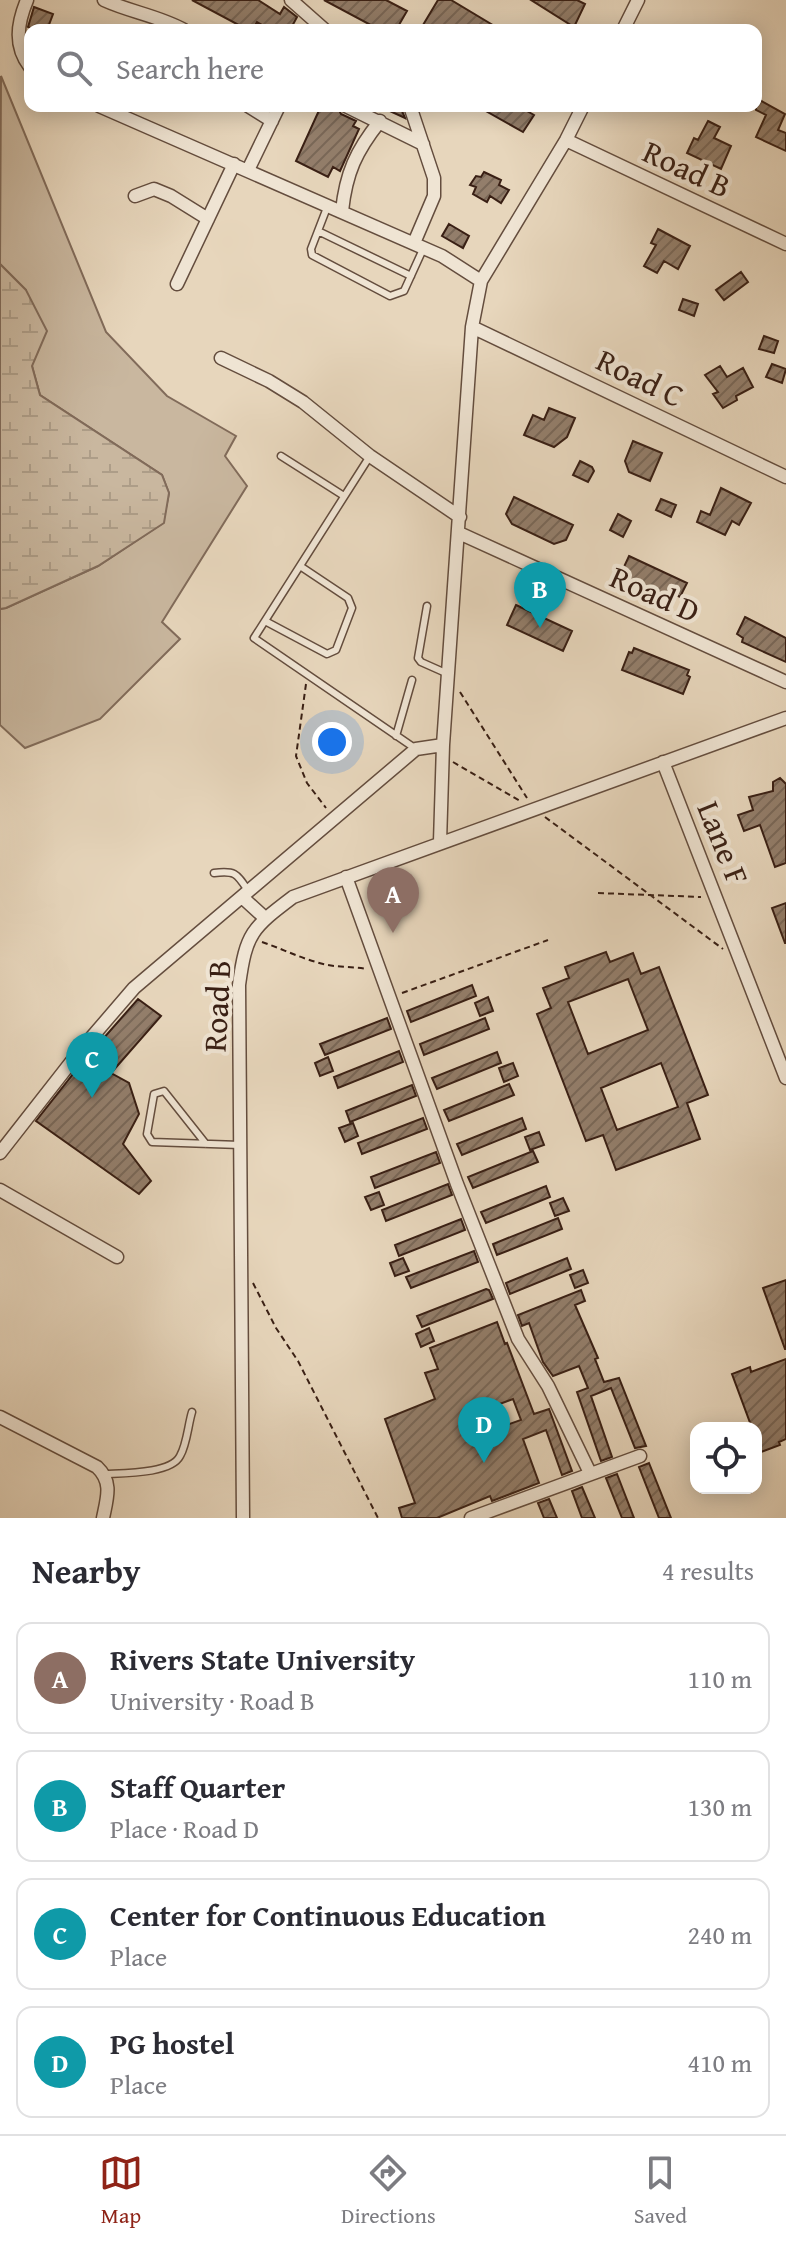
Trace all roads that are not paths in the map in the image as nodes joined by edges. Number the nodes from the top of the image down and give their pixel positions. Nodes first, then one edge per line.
1 (27, 0) edge
2 (104, 0) edge
3 (292, 0) edge
4 (620, 0) edge
5 (636, 4) edge
6 (170, 24) edge
7 (318, 24) edge
8 (626, 24) edge
9 (24, 58) edge
10 (113, 112) edge
11 (258, 112) edge
12 (276, 112) edge
13 (360, 112) edge
14 (412, 112) edge
15 (580, 112) edge
16 (272, 121) junction
17 (380, 121) junction
18 (566, 140) junction
19 (423, 144) junction
20 (234, 164) junction
21 (248, 170) junction
22 (135, 196) dead end
23 (328, 205) junction
24 (342, 211) junction
25 (208, 219) junction
26 (318, 231) junction
27 (786, 244) edge
28 (419, 245) junction
29 (411, 276) junction
30 (481, 281) junction
31 (177, 284) dead end
32 (472, 327) junction
33 (221, 358) dead end
34 (281, 456) dead end
35 (370, 456) junction
36 (786, 477) edge
37 (344, 496) junction
38 (460, 517) junction
39 (459, 533) junction
40 (300, 566) junction
41 (427, 606) dead end
42 (265, 621) junction
43 (448, 674) junction
44 (412, 680) dead end
45 (786, 682) edge
46 (786, 718) edge
47 (396, 736) junction
48 (416, 749) junction
49 (443, 750) junction
50 (663, 762) junction
51 (440, 842) junction
52 (214, 873) dead end
53 (346, 877) junction
54 (246, 894) junction
55 (265, 918) junction
56 (786, 1078) edge
57 (206, 1144) junction
58 (240, 1145) junction
59 (0, 1153) edge
60 (0, 1190) edge
61 (117, 1257) dead end
62 (192, 1412) dead end
63 (0, 1417) edge
64 (640, 1456) dead end
65 (590, 1473) junction
66 (105, 1474) junction
67 (103, 1518) edge
68 (243, 1518) edge
69 (471, 1518) edge

1 - 9 street
2 - 6 street
3 - 7 street
4 - 5 street
5 - 8 street
10 - 20 street
11 - 16 street
12 - 16 street
13 - 17 street
14 - 19 street
15 - 18 street
16 - 21 street
17 - 19 street
17 - 24 street
18 - 27 street, Road B
18 - 30 street
19 - 28 street
20 - 21 street
20 - 25 street
21 - 23 street
22 - 25 street
23 - 24 street
23 - 26 lane
24 - 28 street
25 - 31 street
26 - 29 lane
26 - 29 lane
28 - 29 lane
28 - 30 street
30 - 32 street
32 - 36 street, Road C
32 - 38 street
33 - 35 street
34 - 37 lane
35 - 37 lane
35 - 38 street
37 - 40 lane
38 - 39 street
39 - 43 street
39 - 45 street, Road D
40 - 42 lane
40 - 42 lane
41 - 43 lane
42 - 47 lane
43 - 49 street
44 - 47 lane
46 - 50 street, Road B
47 - 48 lane
48 - 49 street
48 - 54 street
49 - 51 street
50 - 51 street, Road B
50 - 56 street, Lane F
51 - 53 street, Road B
52 - 54 lane
53 - 55 street, Road B
53 - 65 street
54 - 55 street
54 - 59 street
55 - 58 street, Road B
57 - 57 lane
57 - 58 lane
58 - 68 street, Road B
60 - 61 street
62 - 66 lane
63 - 66 street
64 - 65 street
65 - 69 street
66 - 67 street

